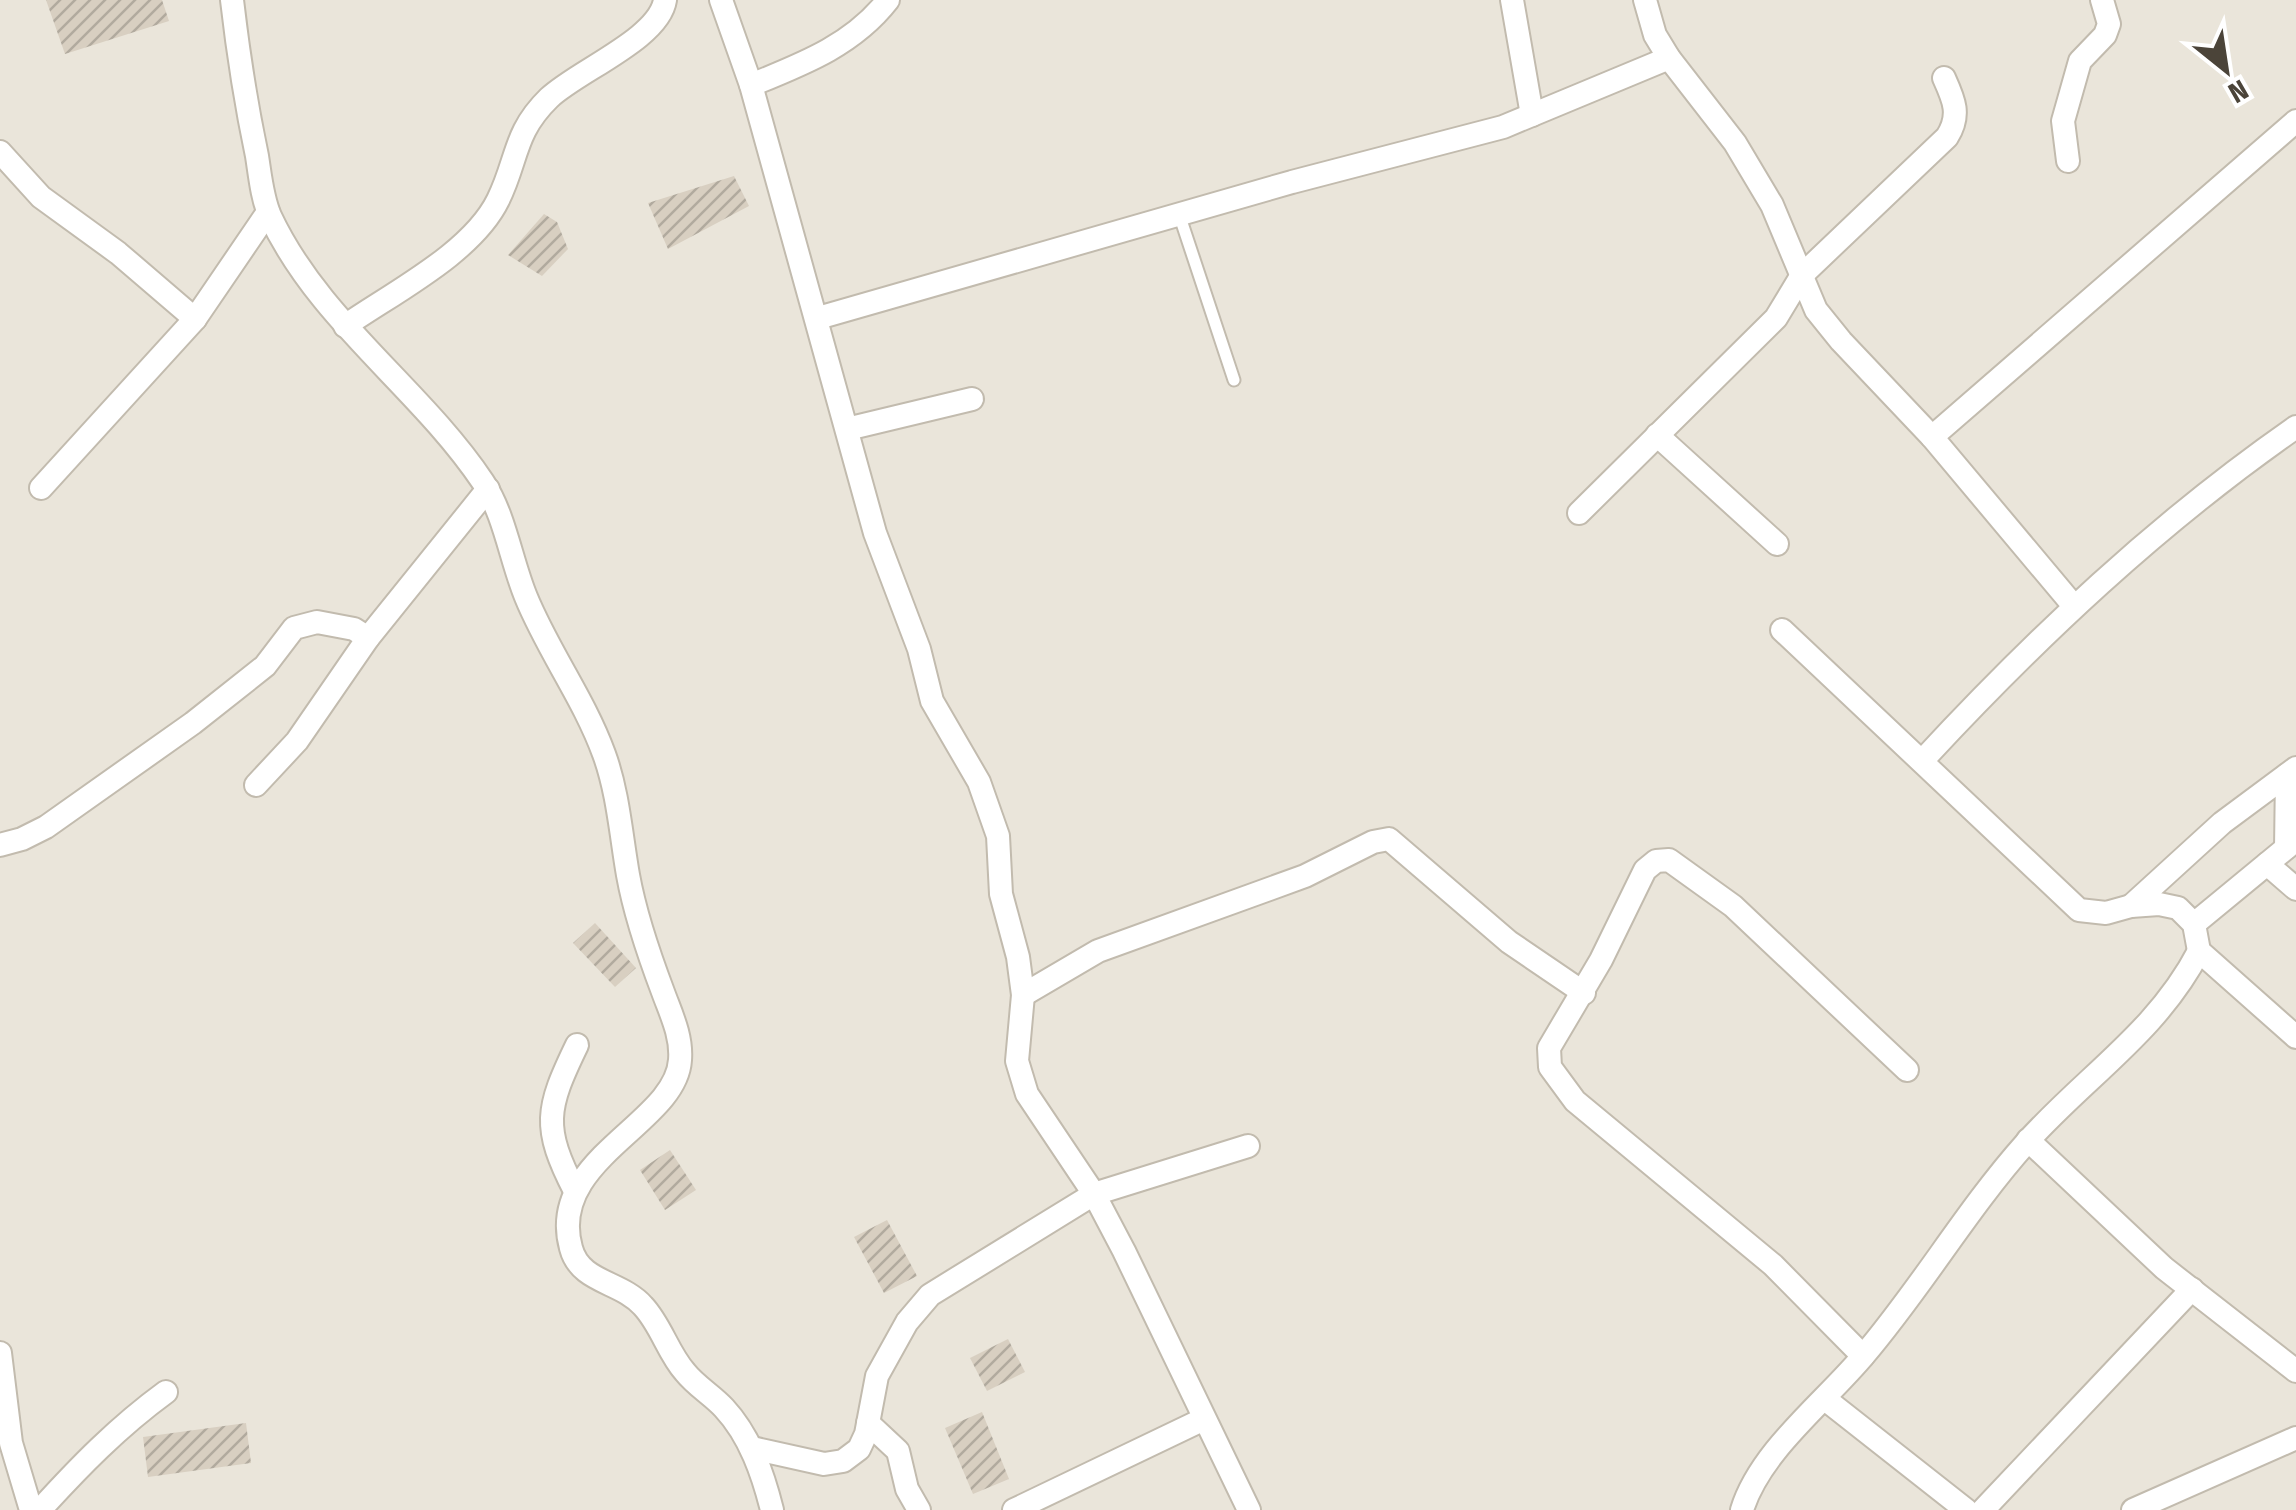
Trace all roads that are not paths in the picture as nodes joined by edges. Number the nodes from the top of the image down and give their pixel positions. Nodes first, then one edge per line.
1 (232, 0) edge
2 (665, 0) edge
3 (721, 0) edge
4 (888, 0) edge
5 (1512, 0) edge
6 (1645, 0) edge
7 (2102, 0) edge
8 (1669, 58) junction
9 (1944, 78) dead end
10 (752, 85) junction
11 (1532, 115) junction
12 (2296, 122) edge
13 (0, 152) edge
14 (2068, 161) dead end
15 (268, 212) junction
16 (1180, 214) junction
17 (1802, 275) junction
18 (818, 318) junction
19 (196, 320) junction
20 (345, 326) junction
21 (1234, 380) dead end
22 (972, 399) dead end
23 (2296, 426) edge
24 (847, 429) junction
25 (1657, 435) junction
26 (1932, 437) junction
27 (40, 488) dead end
28 (488, 489) junction
29 (1579, 513) dead end
30 (1776, 544) dead end
31 (2073, 605) junction
32 (1782, 630) dead end
33 (368, 638) junction
34 (1922, 761) junction
35 (2291, 771) edge
36 (256, 785) dead end
37 (2291, 844) edge
38 (0, 845) edge
39 (2267, 864) junction
40 (2296, 889) edge
41 (2132, 906) junction
42 (2194, 924) junction
43 (2199, 951) junction
44 (1584, 992) junction
45 (1023, 995) junction
46 (2296, 1037) edge
47 (577, 1045) dead end
48 (1908, 1070) dead end
49 (2028, 1140) junction
50 (1248, 1146) dead end
51 (574, 1191) junction
52 (1094, 1194) junction
53 (2192, 1288) junction
54 (0, 1354) edge
55 (1863, 1356) junction
56 (2296, 1371) edge
57 (166, 1392) dead end
58 (1825, 1398) junction
59 (1204, 1419) junction
60 (868, 1423) junction
61 (2296, 1438) edge
62 (752, 1448) junction
63 (31, 1510) edge
64 (40, 1510) edge
65 (772, 1510) edge
66 (919, 1510) edge
67 (1014, 1510) edge
68 (1249, 1510) edge
69 (1742, 1510) edge
70 (1966, 1510) edge
71 (1984, 1510) edge
72 (2133, 1510) edge

1 - 15 street
2 - 20 street
3 - 10 street
4 - 10 street
5 - 11 street
6 - 8 street
7 - 14 street
8 - 11 street
8 - 17 street
9 - 17 street
10 - 18 street
11 - 16 street
12 - 26 street
13 - 19 street
15 - 19 street
15 - 20 street
16 - 18 street
16 - 21 lane
17 - 25 street
17 - 26 street
18 - 24 street
19 - 27 street
20 - 28 street
22 - 24 street
23 - 31 street
24 - 45 street
25 - 29 street
25 - 30 street
26 - 31 street
28 - 33 street
28 - 51 street
31 - 34 street
32 - 34 street
33 - 36 street
33 - 38 street
34 - 41 street
35 - 37 street
35 - 41 street
37 - 39 street
39 - 40 street
39 - 42 street
41 - 42 street
42 - 43 street
43 - 46 street
43 - 49 street
44 - 45 street
44 - 48 street
44 - 55 street
45 - 52 street
47 - 51 street
49 - 53 street
49 - 55 street
50 - 52 street
51 - 62 street
52 - 59 street
52 - 60 street
53 - 56 street
53 - 71 street
54 - 63 street
55 - 58 street
57 - 64 street
58 - 69 street
58 - 70 street
59 - 67 street
59 - 68 street
60 - 62 street
60 - 66 street
61 - 72 street
62 - 65 street

